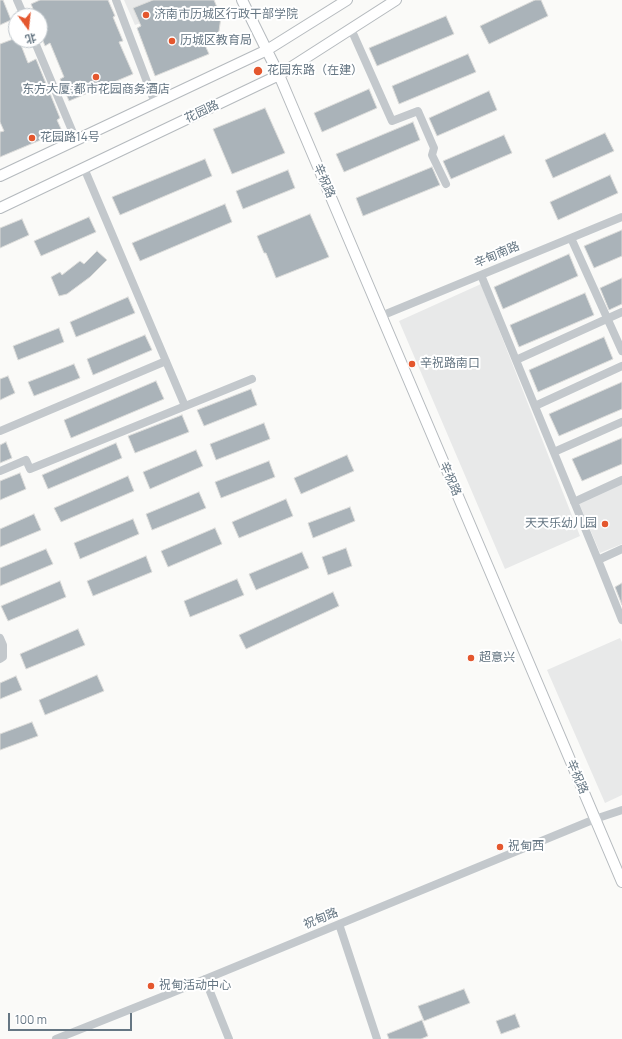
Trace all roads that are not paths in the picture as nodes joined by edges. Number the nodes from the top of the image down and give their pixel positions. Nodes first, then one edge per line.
1 (116, 0) edge
2 (242, 0) edge
3 (347, 0) edge
4 (396, 0) edge
5 (351, 29) junction
6 (37, 48) edge
7 (267, 50) junction
8 (279, 75) junction
9 (155, 103) junction
10 (76, 140) junction
11 (84, 168) junction
12 (0, 176) edge
13 (446, 184) dead end
14 (0, 208) edge
15 (622, 217) edge
16 (571, 238) junction
17 (481, 275) junction
18 (622, 312) edge
19 (381, 316) junction
20 (608, 319) junction
21 (622, 351) edge
22 (516, 360) junction
23 (166, 361) junction
24 (622, 366) edge
25 (252, 378) dead end
26 (185, 406) junction
27 (535, 406) junction
28 (622, 422) edge
29 (0, 431) edge
30 (554, 452) junction
31 (0, 471) edge
32 (622, 480) edge
33 (574, 502) junction
34 (622, 549) edge
35 (598, 560) junction
36 (622, 620) edge
37 (0, 638) edge
38 (0, 659) edge
39 (622, 810) edge
40 (594, 819) junction
41 (622, 882) edge
42 (339, 924) junction
43 (205, 979) junction
44 (78, 1030) junction
45 (56, 1039) edge
46 (81, 1039) edge
47 (229, 1039) edge
48 (377, 1039) edge

1 - 9 street
2 - 7 main road, 辛祝路
3 - 7 main road
4 - 5 main road, 花园路
5 - 8 main road, 花园路
5 - 13 street
6 - 10 street
7 - 8 main road, 辛祝路
7 - 9 main road
8 - 11 main road, 花园路
8 - 19 main road, 辛祝路
9 - 10 main road
10 - 12 main road
11 - 14 main road, 花园路
11 - 23 street
15 - 16 street, 辛甸南路
16 - 17 street, 辛甸南路
16 - 20 street
17 - 19 street, 辛甸南路
17 - 22 street
18 - 20 street
19 - 40 main road, 辛祝路
20 - 21 street
20 - 22 street
22 - 27 street
23 - 26 street
23 - 29 street
24 - 27 street
25 - 26 street
26 - 31 street
27 - 30 street
28 - 30 street
30 - 33 street
32 - 33 street
33 - 35 street
34 - 35 street
35 - 36 street
37 - 38 street
39 - 40 street, 祝甸路
40 - 41 main road, 辛祝路
40 - 42 street, 祝甸路
42 - 43 street, 祝甸路
42 - 48 street
43 - 44 street, 祝甸路
43 - 47 street
44 - 45 street, 祝甸路
44 - 46 street

